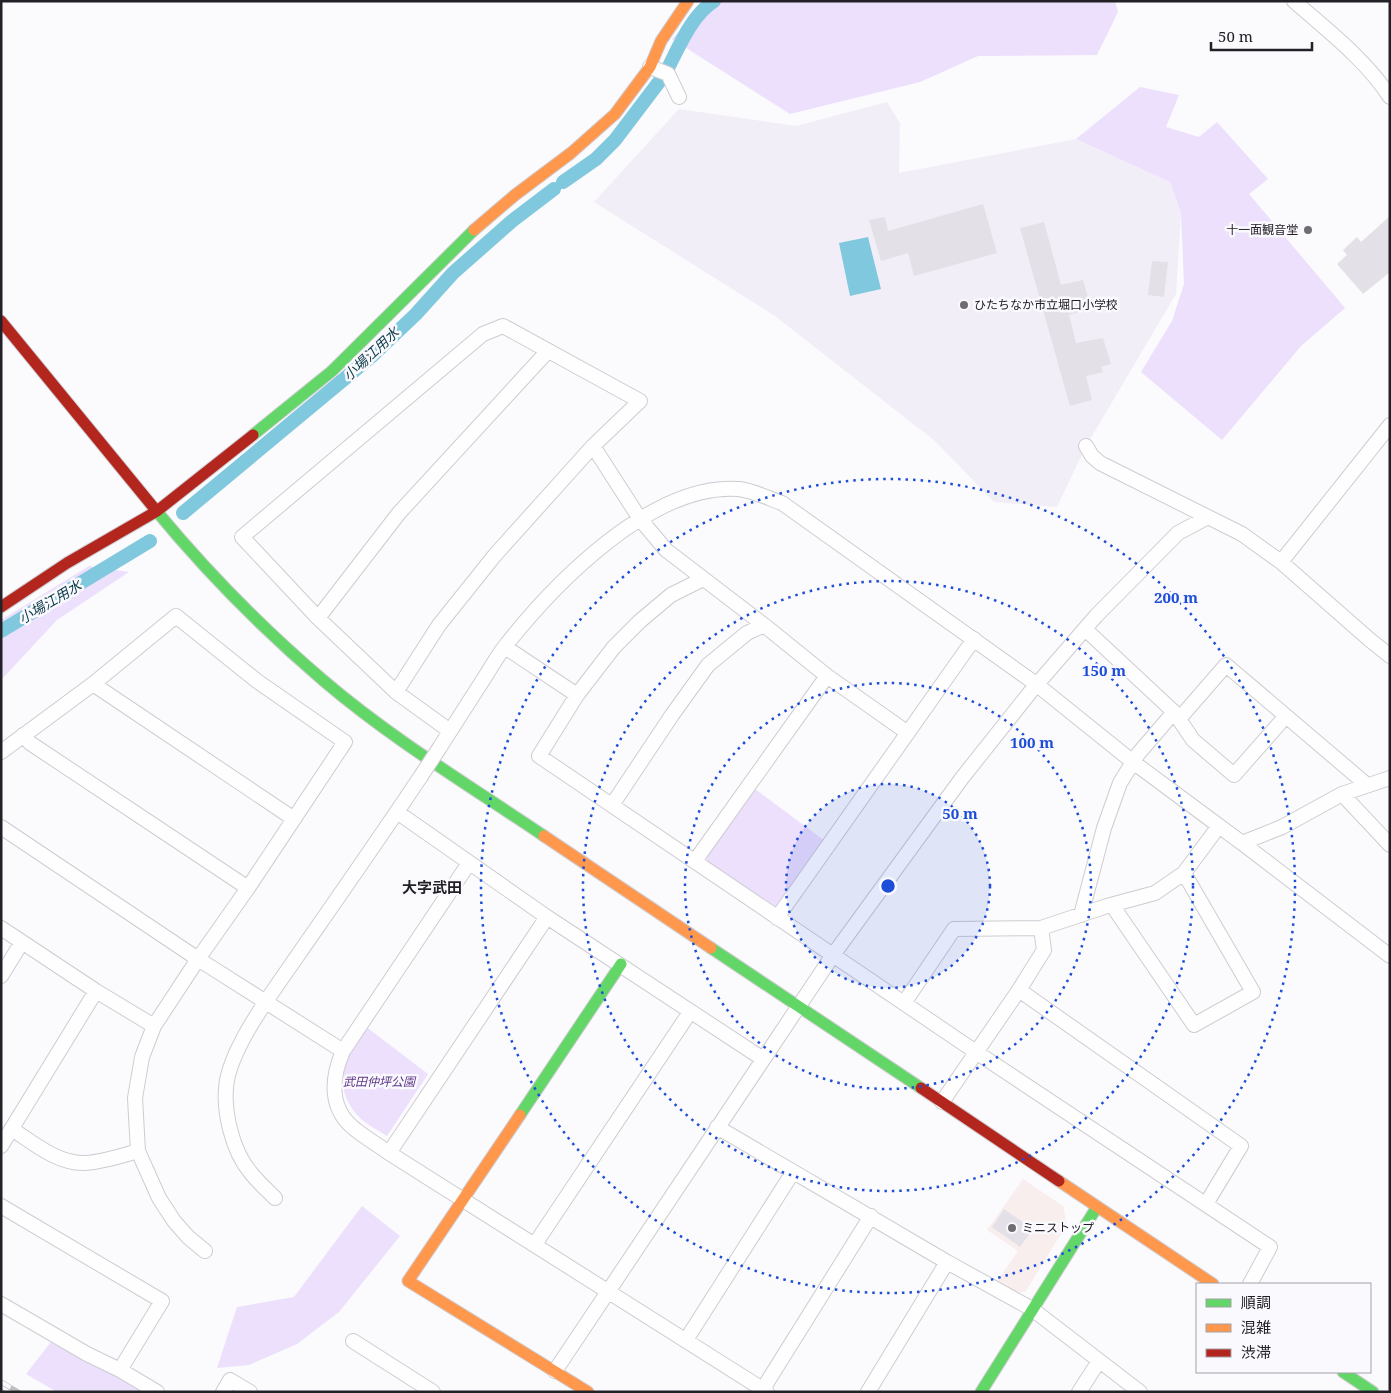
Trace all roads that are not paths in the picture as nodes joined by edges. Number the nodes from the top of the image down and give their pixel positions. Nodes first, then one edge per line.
1 (688, 1) edge
2 (1294, 1) edge
3 (650, 67) junction
4 (679, 97) dead end
5 (1390, 97) edge
6 (1, 321) edge
7 (547, 352) junction
8 (1390, 425) edge
9 (593, 446) junction
10 (1086, 446) dead end
11 (157, 511) junction
12 (1208, 517) junction
13 (640, 519) junction
14 (1281, 562) junction
15 (703, 579) junction
16 (1, 608) edge
17 (318, 618) junction
18 (764, 624) junction
19 (1085, 629) junction
20 (974, 639) junction
21 (504, 647) junction
22 (1390, 656) edge
23 (827, 676) junction
24 (93, 684) junction
25 (1036, 684) junction
26 (396, 692) junction
27 (577, 696) junction
28 (1176, 716) junction
29 (1286, 716) junction
30 (450, 731) junction
31 (908, 733) junction
32 (23, 735) junction
33 (1, 752) edge
34 (1133, 762) junction
35 (1390, 778) edge
36 (1368, 785) junction
37 (1342, 794) junction
38 (612, 805) junction
39 (397, 812) junction
40 (294, 819) junction
41 (1219, 826) junction
42 (1, 827) edge
43 (1242, 842) junction
44 (1390, 845) edge
45 (695, 861) junction
46 (469, 863) junction
47 (1184, 874) junction
48 (248, 888) junction
49 (1112, 905) junction
50 (1081, 915) junction
51 (547, 916) junction
52 (777, 918) junction
53 (1, 928) edge
54 (1041, 928) junction
55 (22, 942) junction
56 (833, 955) junction
57 (1390, 956) edge
58 (198, 959) junction
59 (621, 964) junction
60 (1, 976) edge
61 (1019, 990) junction
62 (96, 991) junction
63 (266, 1002) junction
64 (904, 1003) junction
65 (798, 1006) junction
66 (690, 1012) junction
67 (154, 1026) junction
68 (343, 1051) junction
69 (976, 1052) junction
70 (763, 1059) junction
71 (942, 1102) junction
72 (717, 1127) junction
73 (12, 1129) junction
74 (1, 1146) edge
75 (138, 1151) junction
76 (388, 1152) junction
77 (793, 1172) junction
78 (275, 1198) dead end
79 (464, 1201) junction
80 (1206, 1204) junction
81 (1, 1206) edge
82 (1097, 1208) junction
83 (871, 1216) junction
84 (535, 1244) junction
85 (205, 1251) dead end
86 (947, 1262) junction
87 (1211, 1283) edge
88 (1251, 1283) edge
89 (607, 1291) junction
90 (1, 1304) edge
91 (1032, 1309) junction
92 (686, 1340) junction
93 (353, 1341) dead end
94 (1099, 1361) junction
95 (120, 1370) junction
96 (555, 1371) junction
97 (1344, 1373) edge
98 (764, 1391) edge
99 (157, 1392) edge
100 (223, 1392) edge
101 (250, 1392) edge
102 (432, 1392) edge
103 (588, 1392) edge
104 (868, 1392) edge
105 (980, 1392) edge
106 (1079, 1392) edge
107 (1140, 1392) edge
108 (1373, 1392) edge

1 - 3 street
2 - 5 street
3 - 4 street
3 - 11 street
6 - 11 street
7 - 9 street
7 - 17 street
7 - 17 street
8 - 14 street
9 - 13 street
9 - 26 street
10 - 12 street
11 - 16 street
11 - 65 street
12 - 14 street
12 - 19 street
13 - 15 street
13 - 20 street
13 - 21 street
14 - 22 street
15 - 18 street
15 - 27 street
17 - 26 street
18 - 23 street
18 - 38 street
19 - 25 street
19 - 28 street
20 - 25 street
20 - 31 street
21 - 27 street
21 - 30 street
23 - 31 street
23 - 45 street
24 - 32 street
24 - 40 street
24 - 40 street
25 - 34 street
25 - 56 street
26 - 30 street
27 - 38 street
28 - 29 street
28 - 29 street
28 - 34 street
29 - 36 street
30 - 39 street, bridge
31 - 52 street
32 - 33 street
32 - 48 street
34 - 41 street
34 - 50 street
35 - 36 street
36 - 37 street
37 - 43 street
37 - 44 street
38 - 45 street
39 - 46 street
39 - 63 street
40 - 48 street
41 - 43 street
41 - 47 street
42 - 58 street
43 - 57 street
45 - 52 street
46 - 51 street
46 - 68 street
47 - 49 street
47 - 49 street
48 - 58 street
49 - 50 street
50 - 54 street
51 - 59 street
51 - 76 street
52 - 56 street
53 - 55 street
54 - 61 street
54 - 64 street
55 - 60 street
55 - 62 street
56 - 64 street
56 - 65 street
58 - 63 street
58 - 67 street
59 - 66 street
59 - 79 street
61 - 69 street
61 - 80 street
62 - 67 street
62 - 73 street
63 - 68 street
63 - 78 street
64 - 69 street
65 - 70 street
65 - 71 street
66 - 70 street
66 - 84 street
67 - 75 street
68 - 76 street
69 - 71 street
69 - 80 street
70 - 72 street
71 - 82 street
72 - 77 street
72 - 89 street
73 - 74 street
73 - 75 street
75 - 85 street
76 - 79 street
77 - 83 street
77 - 92 street
79 - 84 street
79 - 96 street
80 - 88 street
81 - 95 street
82 - 87 street
82 - 91 street
83 - 86 street
83 - 98 street
84 - 89 street
86 - 91 street
86 - 104 street
89 - 92 street
89 - 96 street
90 - 95 street
91 - 94 street
91 - 105 street
92 - 98 street
93 - 102 street
94 - 106 street
94 - 107 street
95 - 99 street
96 - 103 street
97 - 108 street
100 - 101 street

